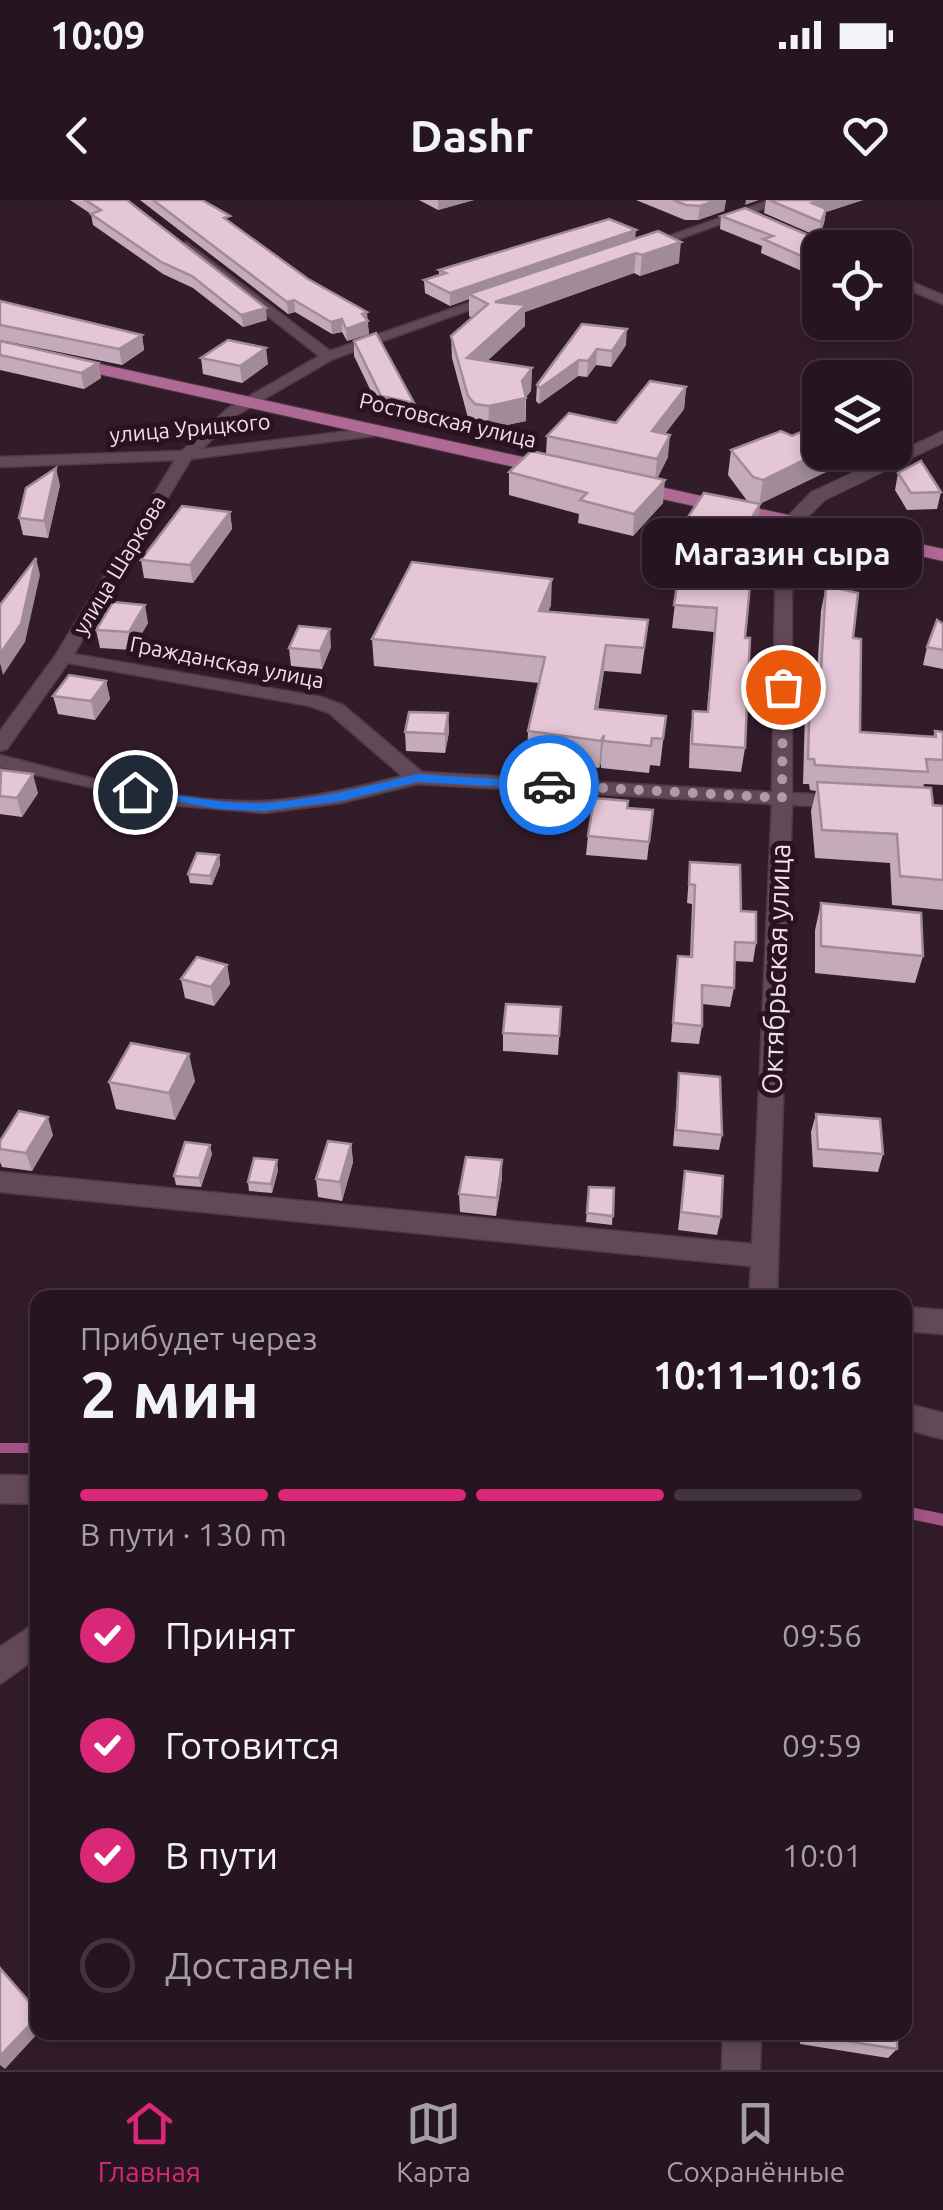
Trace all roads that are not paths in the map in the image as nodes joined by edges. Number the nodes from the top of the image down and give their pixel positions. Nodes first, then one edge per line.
1 (780, 200) edge
2 (730, 206) dead end
3 (744, 212) junction
4 (760, 220) edge
5 (776, 226) edge
6 (174, 236) edge
7 (802, 238) edge
8 (618, 256) edge
9 (912, 286) edge
10 (509, 294) edge
11 (943, 300) edge
12 (0, 346) edge
13 (328, 356) junction
14 (254, 402) junction
15 (382, 432) junction
16 (943, 436) edge
17 (186, 455) junction
18 (0, 462) edge
19 (586, 477) edge
20 (606, 481) edge
21 (792, 522) junction
22 (943, 555) edge
23 (62, 657) junction
24 (0, 745) edge
25 (0, 760) edge
26 (417, 778) junction
27 (782, 798) junction
28 (872, 804) edge
29 (0, 1182) edge
30 (764, 1256) junction
31 (763, 1290) edge
32 (912, 1320) edge
33 (943, 1322) edge
34 (912, 1418) edge
35 (943, 1426) edge
36 (0, 1489) edge
37 (30, 1490) edge
38 (30, 1643) edge
39 (0, 1668) edge
40 (742, 2040) edge
41 (741, 2070) edge

1 - 3 street
2 - 3 street
3 - 4 street
3 - 8 street
5 - 7 street
6 - 13 street
9 - 11 street
10 - 13 street, улица Шаркова
12 - 14 main road, Ростовская улица
13 - 14 street, улица Шаркова
14 - 15 main road, Ростовская улица
14 - 17 street, улица Шаркова
15 - 17 street, улица Урицкого
15 - 19 main road, Ростовская улица
16 - 21 main road
17 - 18 street, улица Урицкого
17 - 23 street, улица Шаркова
20 - 21 main road
21 - 22 main road
21 - 27 street, Октябрьская улица
23 - 24 street, улица Шаркова
23 - 26 street, Гражданская улица
25 - 26 street
26 - 27 street
27 - 28 street
27 - 30 street, Октябрьская улица
29 - 30 street
30 - 31 street, Октябрьская улица
32 - 33 street
34 - 35 street
36 - 37 street
38 - 39 street
40 - 41 street

